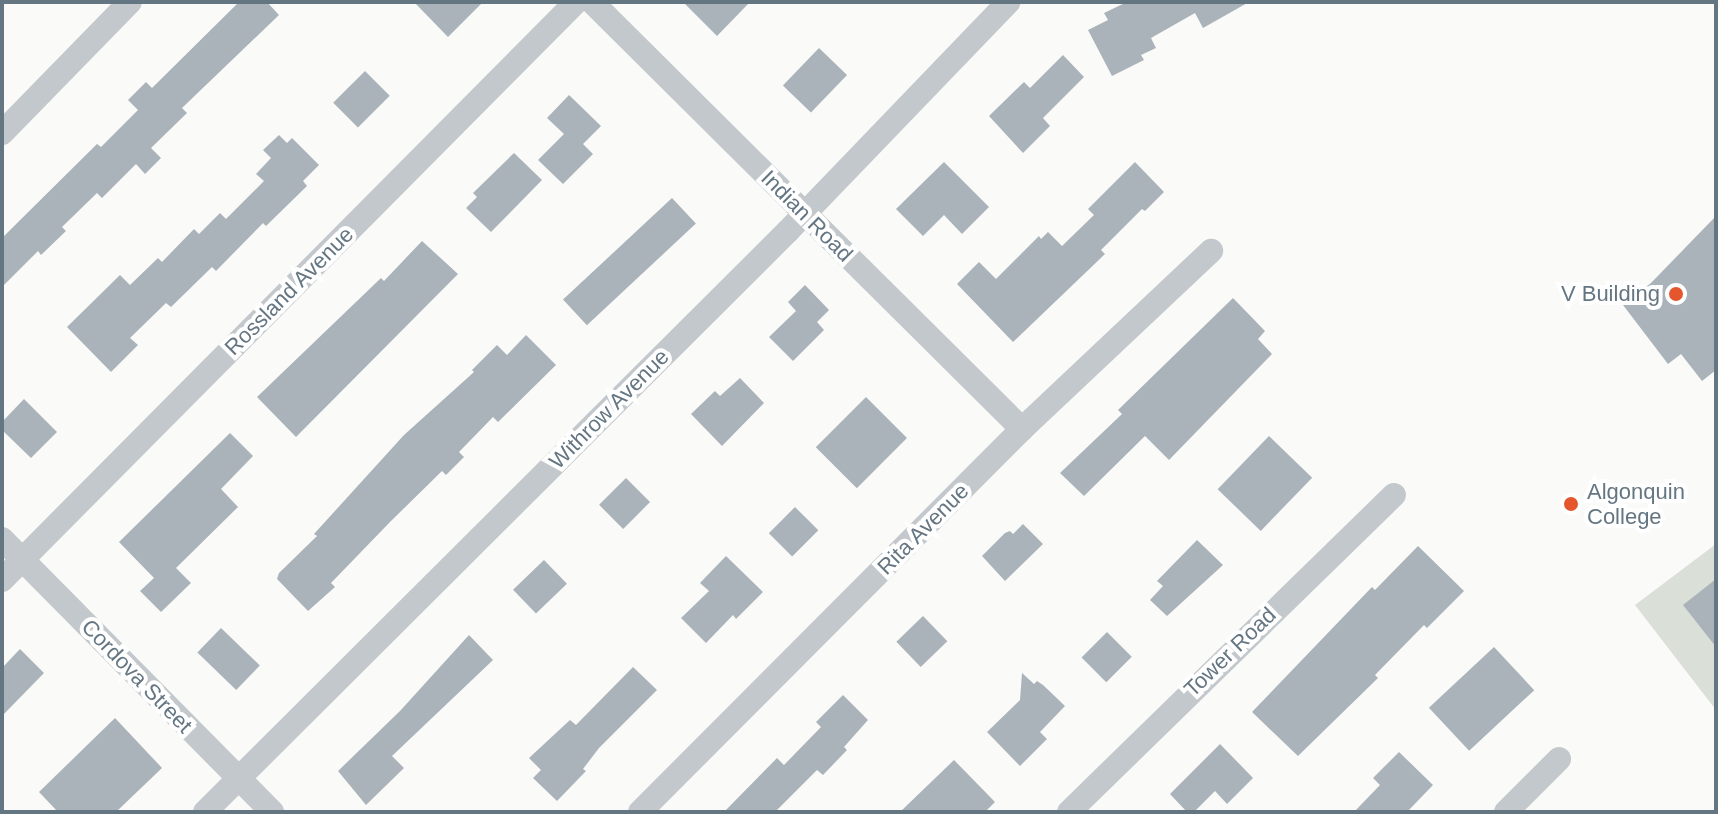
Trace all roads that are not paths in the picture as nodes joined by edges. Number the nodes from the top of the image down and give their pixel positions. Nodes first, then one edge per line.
1 (130, 2) edge
2 (576, 2) edge
3 (592, 2) edge
4 (1008, 2) edge
5 (2, 133) edge
6 (804, 214) junction
7 (1211, 251) dead end
8 (1022, 429) junction
9 (1394, 495) dead end
10 (2, 539) edge
11 (23, 560) junction
12 (2, 580) edge
13 (1559, 759) dead end
14 (238, 779) junction
15 (205, 812) edge
16 (272, 812) edge
17 (640, 812) edge
18 (1069, 812) edge
19 (1506, 812) edge

1 - 5 street
2 - 11 street, Rossland Avenue
3 - 6 street, Indian Road
4 - 6 street, Withrow Avenue
6 - 8 street, Indian Road
6 - 14 street, Withrow Avenue
7 - 8 street, Rita Avenue
8 - 17 street, Rita Avenue
9 - 18 street, Tower Road
10 - 11 street, Cordova Street
11 - 12 street, Rossland Avenue
11 - 14 street, Cordova Street
13 - 19 street
14 - 15 street, Withrow Avenue
14 - 16 street, Cordova Street

